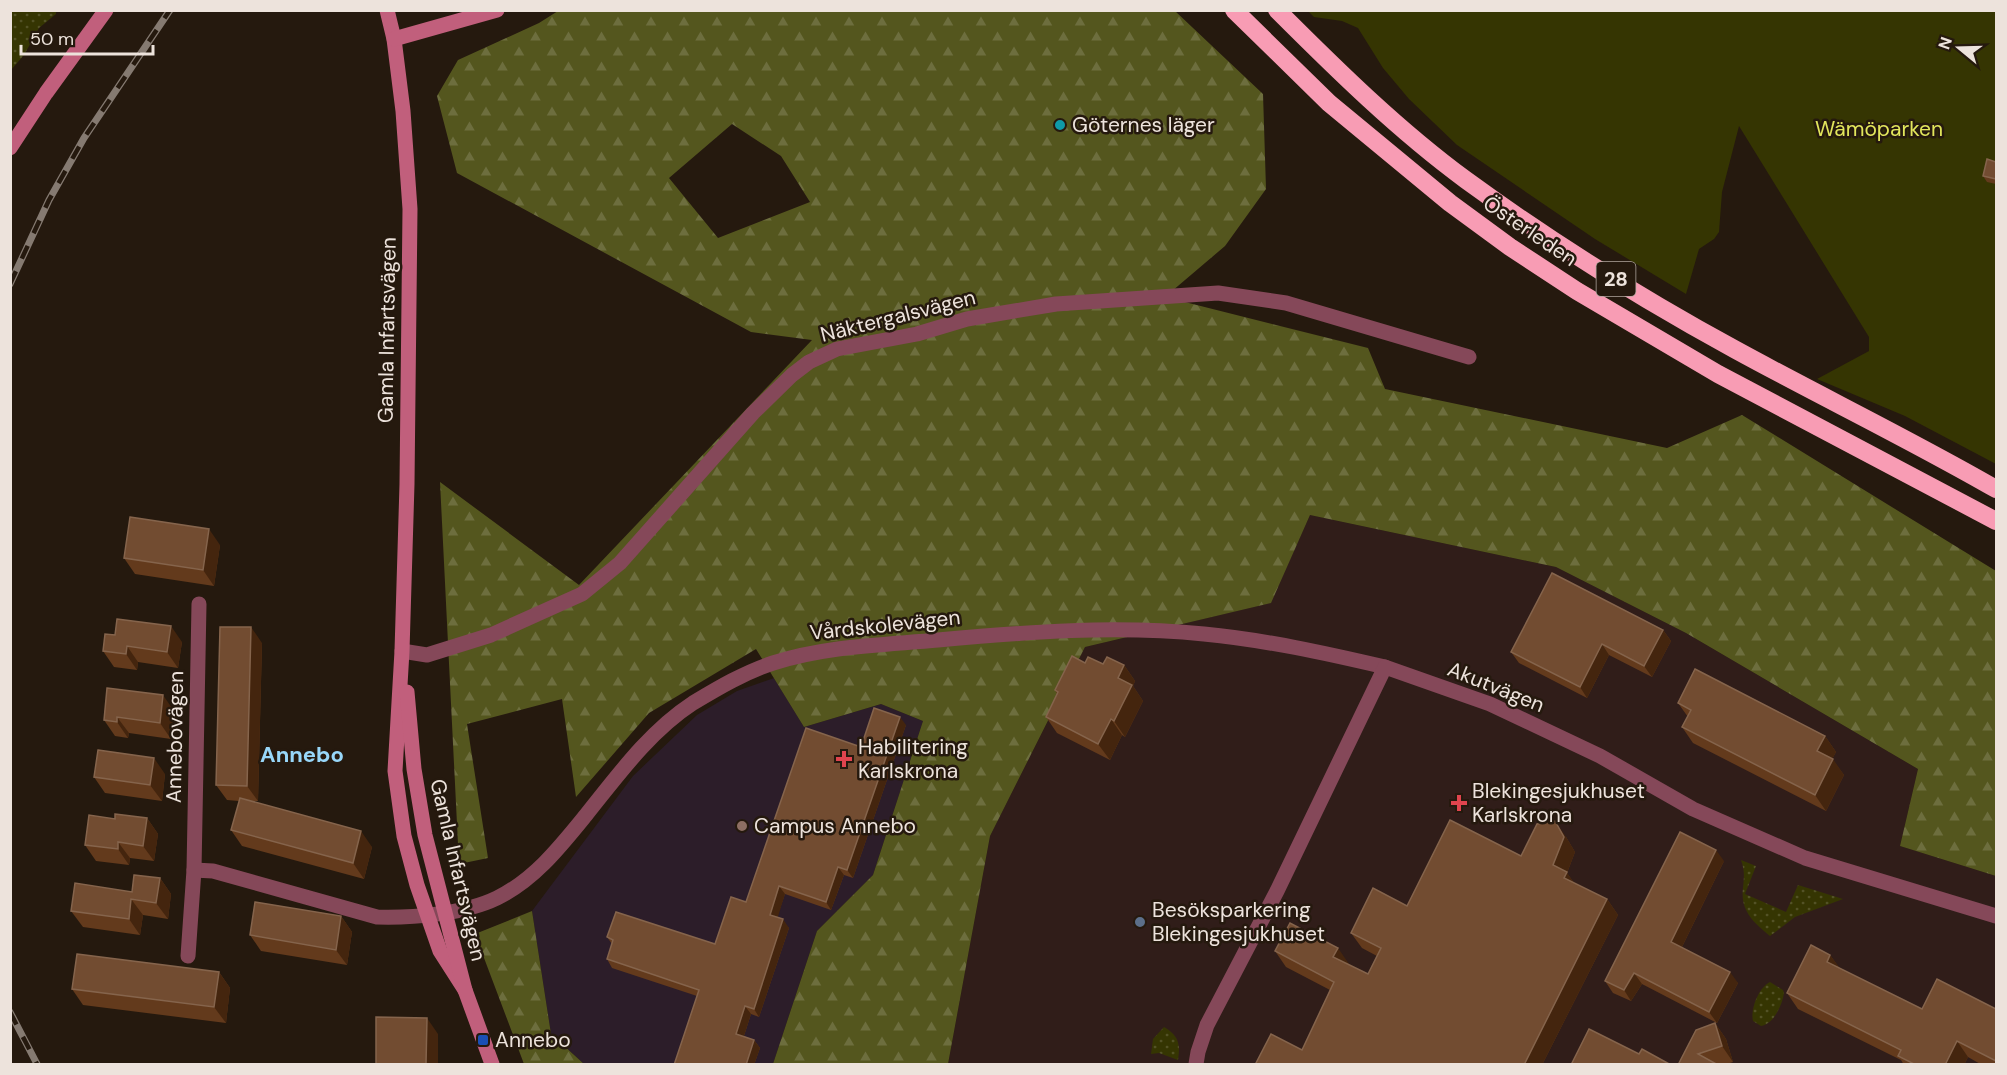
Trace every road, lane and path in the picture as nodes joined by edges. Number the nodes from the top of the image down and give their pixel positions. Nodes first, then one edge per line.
1 (106, 10) edge
2 (387, 10) edge
3 (497, 10) edge
4 (1219, 10) edge
5 (1234, 10) edge
6 (1277, 10) edge
7 (394, 39) junction
8 (1277, 54) junction
9 (10, 148) edge
10 (1469, 357) dead end
11 (1996, 489) edge
12 (1996, 521) edge
13 (198, 604) dead end
14 (402, 651) junction
15 (1385, 667) junction
16 (194, 870) junction
17 (444, 912) junction
18 (426, 914) junction
19 (1996, 916) edge
20 (188, 956) dead end
21 (465, 990) junction
22 (492, 1065) edge
23 (1196, 1065) edge

1 - 9 street
2 - 7 street, Gamla Infartsvägen
3 - 7 street
4 - 8 highway
5 - 8 highway, Österleden / 28
6 - 11 highway, Österleden / 28
7 - 14 street, Gamla Infartsvägen
8 - 12 highway, Österleden / 28
10 - 14 street, Näktergalsvägen
13 - 16 street, Annebovägen
14 - 17 street, Gamla Infartsvägen
14 - 18 street, Gamla Infartsvägen
15 - 17 street, Vårdskolevägen
15 - 19 street, Akutvägen
15 - 23 street
16 - 18 street
16 - 20 street, Annebovägen
17 - 18 street
17 - 21 street, Gamla Infartsvägen
18 - 21 street, Gamla Infartsvägen
21 - 22 street, Gamla Infartsvägen

